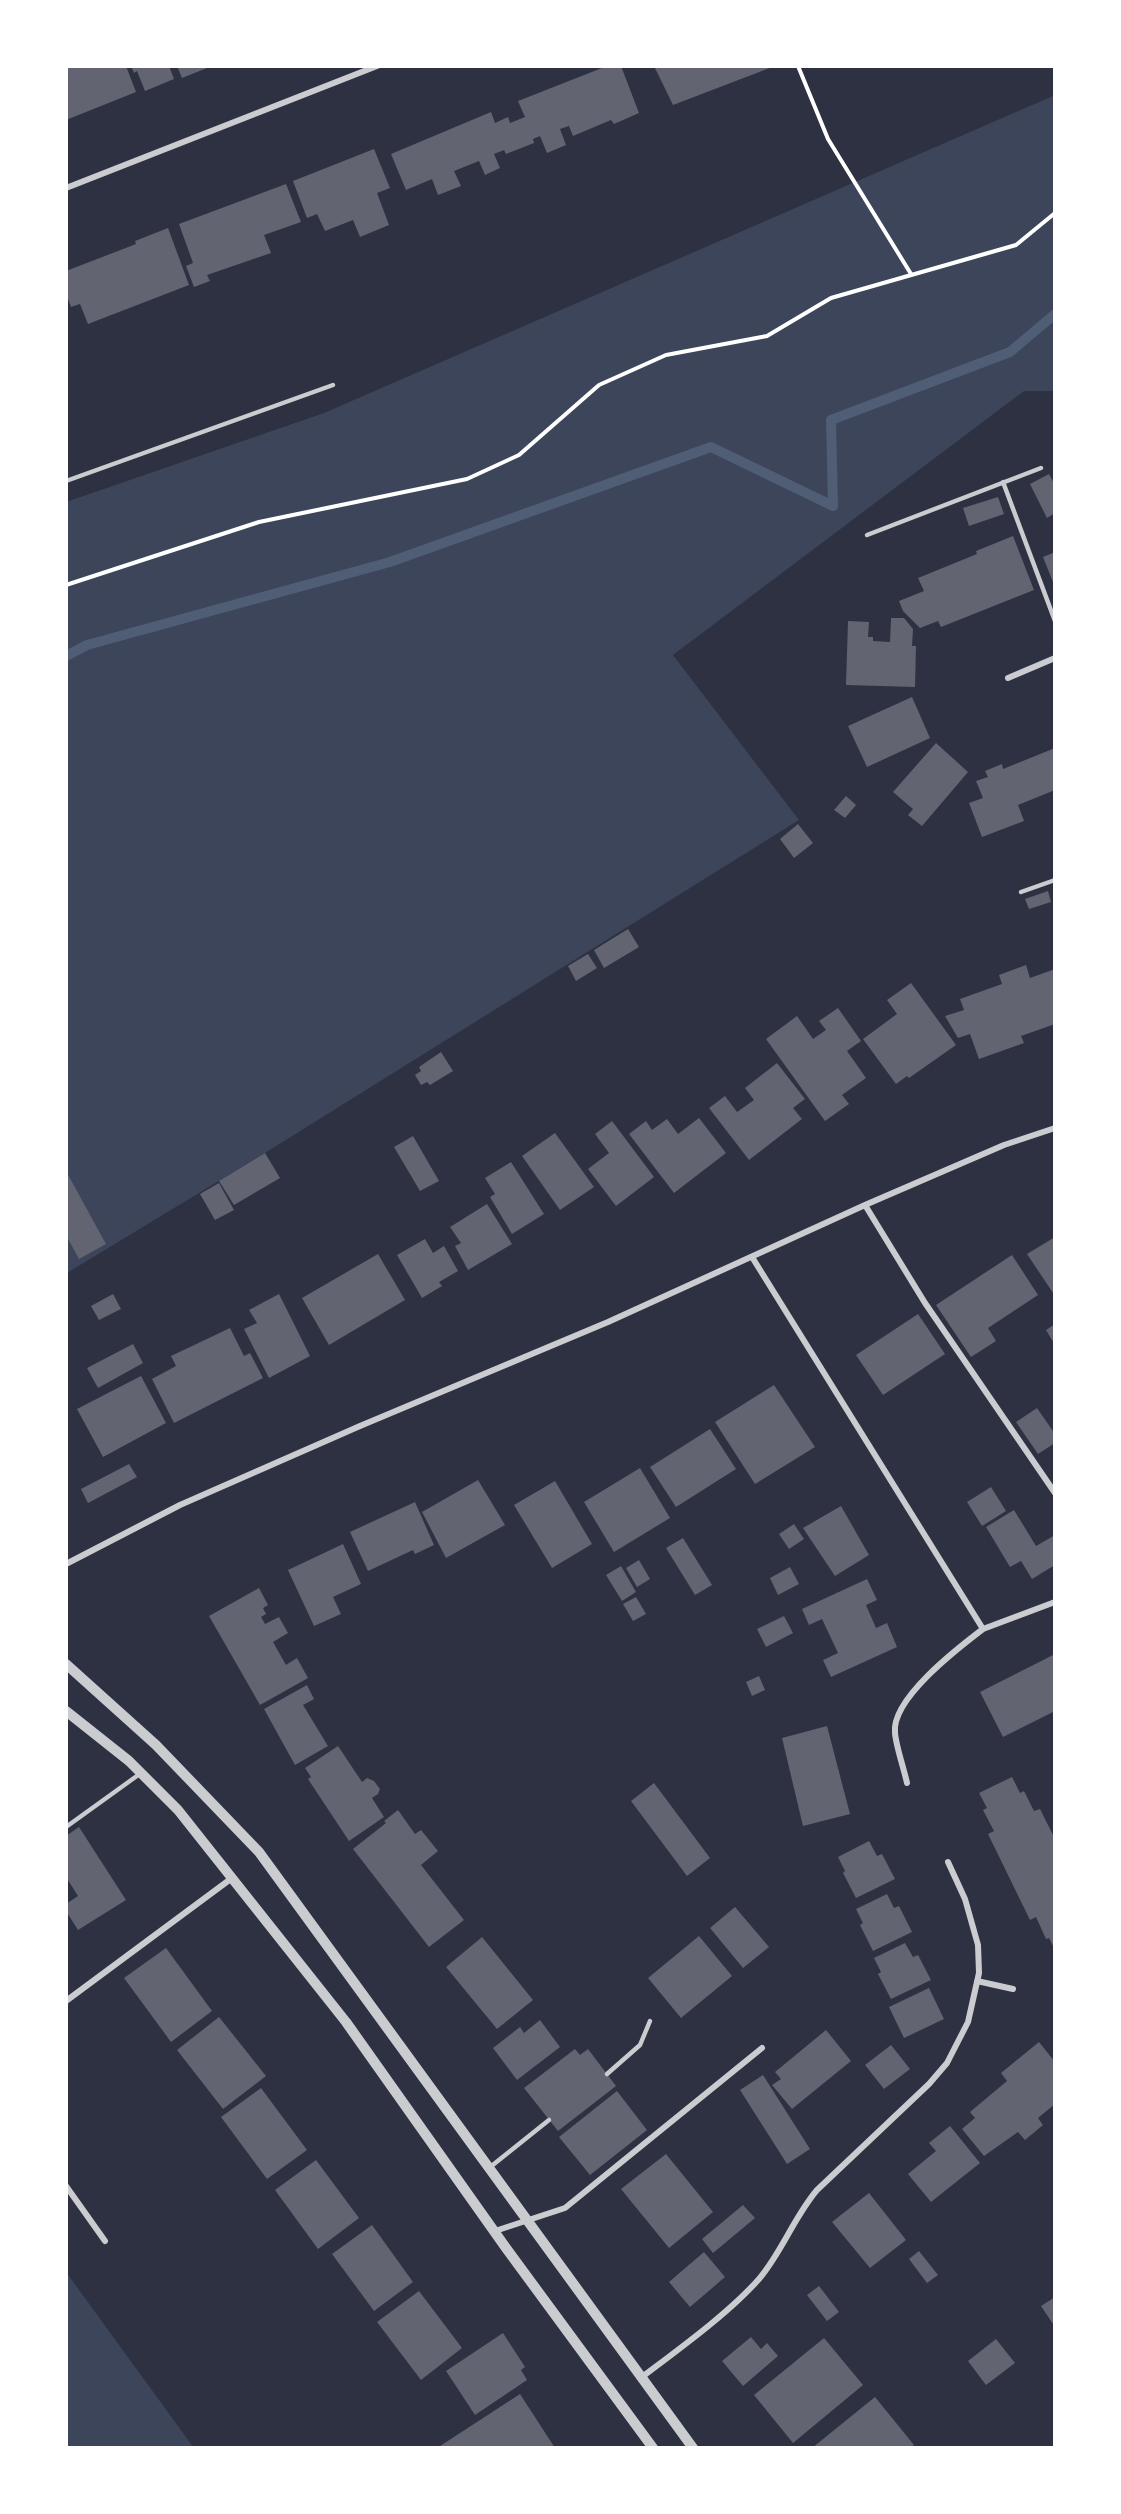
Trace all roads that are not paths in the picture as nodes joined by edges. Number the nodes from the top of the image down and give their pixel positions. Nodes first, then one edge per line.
1 (376, 66) edge
2 (66, 188) edge
3 (333, 385) dead end
4 (1041, 468) dead end
5 (66, 481) edge
6 (1003, 482) junction
7 (867, 535) dead end
8 (1055, 621) edge
9 (1055, 658) edge
10 (1008, 678) dead end
11 (1055, 880) edge
12 (1021, 892) dead end
13 (1055, 1128) edge
14 (865, 1205) junction
15 (752, 1257) junction
16 (1055, 1492) edge
17 (66, 1564) edge
18 (1055, 1602) edge
19 (983, 1629) junction
20 (66, 1664) edge
21 (66, 1711) edge
22 (141, 1773) junction
23 (907, 1783) dead end
24 (66, 1827) edge
25 (948, 1862) dead end
26 (232, 1878) junction
27 (977, 1980) junction
28 (1013, 1989) dead end
29 (66, 2001) edge
30 (650, 2021) dead end
31 (762, 2048) dead end
32 (607, 2074) dead end
33 (549, 2120) dead end
34 (489, 2168) junction
35 (66, 2186) edge
36 (527, 2221) junction
37 (495, 2231) junction
38 (105, 2241) dead end
39 (642, 2378) junction
40 (653, 2448) edge
41 (693, 2448) edge

1 - 2 street
3 - 5 lane
4 - 6 lane
6 - 7 lane
6 - 8 lane
9 - 10 street
11 - 12 lane
13 - 14 street
14 - 15 street
14 - 16 street
15 - 17 street
15 - 19 street
18 - 19 street
19 - 23 street
20 - 34 street
21 - 22 street
22 - 24 lane
22 - 26 street
25 - 27 street
26 - 29 street
26 - 37 street
27 - 28 street
27 - 39 street
30 - 32 lane
31 - 36 street
33 - 34 lane
34 - 36 street
35 - 38 street
36 - 37 street
36 - 39 street
37 - 40 street
39 - 41 street

